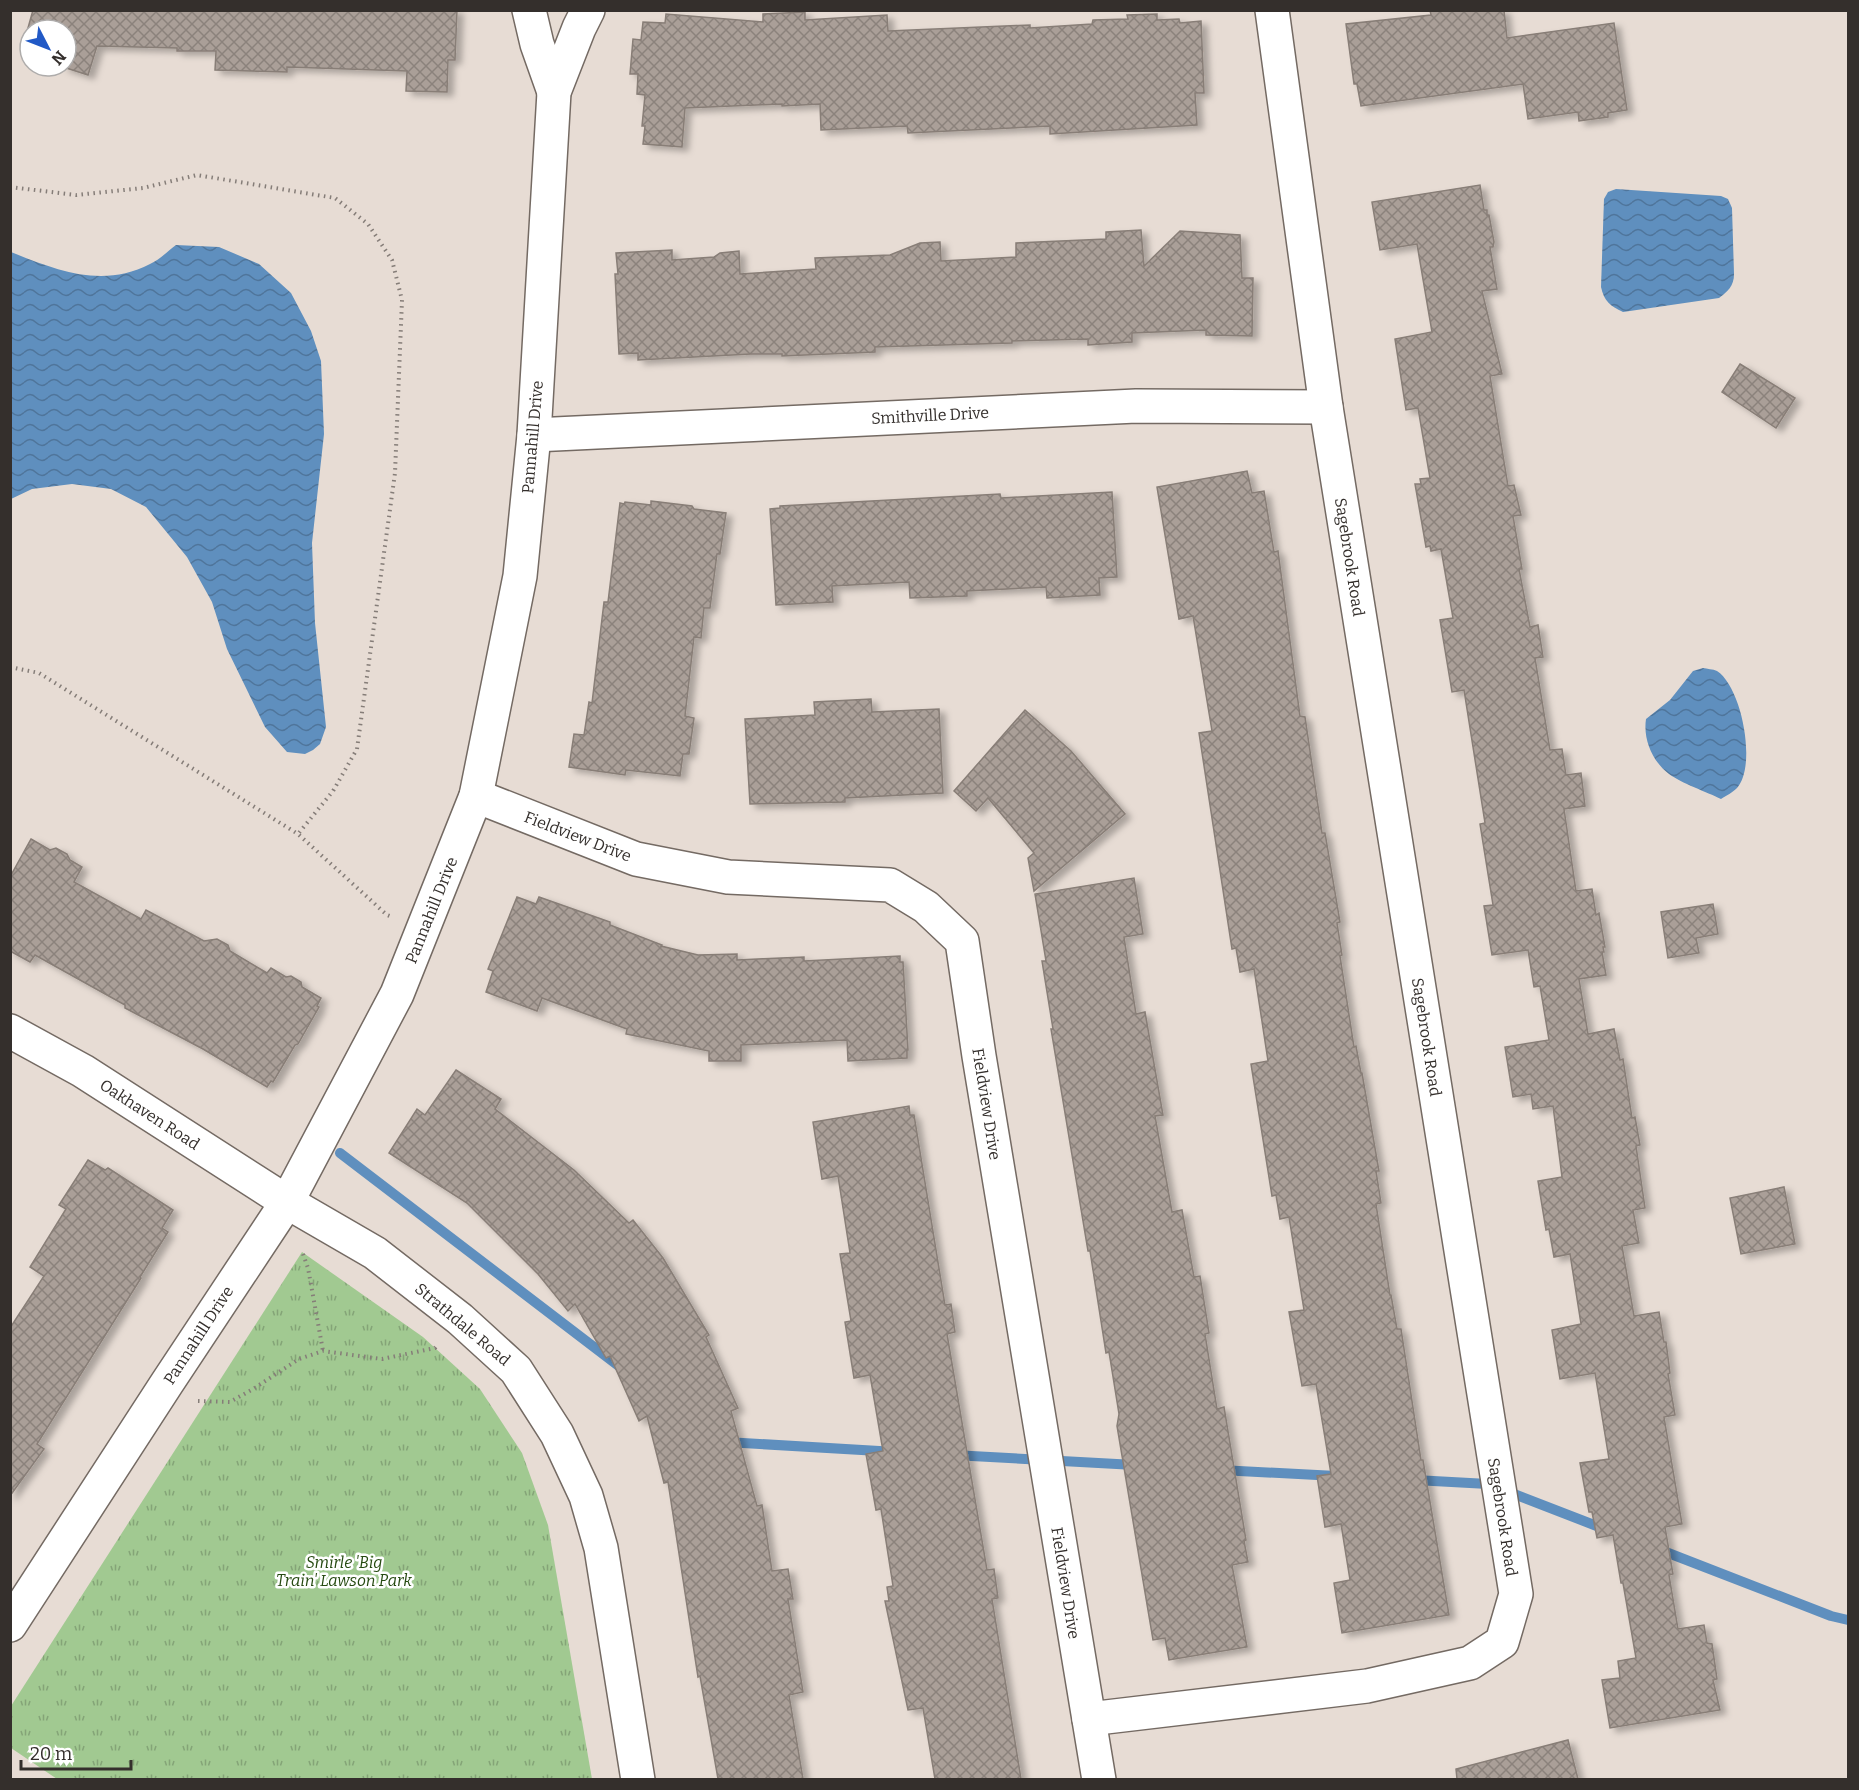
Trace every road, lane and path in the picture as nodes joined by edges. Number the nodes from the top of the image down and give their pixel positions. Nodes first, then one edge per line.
1 (528, 10) edge
2 (588, 10) edge
3 (1272, 10) edge
4 (554, 92) junction
5 (10, 187) edge
6 (1326, 408) junction
7 (534, 435) junction
8 (10, 667) edge
9 (476, 796) junction
10 (298, 834) junction
11 (424, 929) junction
12 (10, 1031) edge
13 (287, 1202) junction
14 (460, 1319) junction
15 (323, 1351) junction
16 (167, 1383) junction
17 (10, 1625) edge
18 (1089, 1719) junction
19 (638, 1779) edge
20 (1099, 1779) edge

1 - 4 street, Pannahill Drive
2 - 4 street, Pannahill Drive
3 - 6 street, Sagebrook Road
4 - 7 street, Pannahill Drive
5 - 10 path
6 - 7 street, Smithville Drive
6 - 18 street, Sagebrook Road
7 - 9 street, Pannahill Drive
8 - 10 path
9 - 11 street, Pannahill Drive
9 - 18 street, Fieldview Drive
10 - 11 path
11 - 13 street, Pannahill Drive
12 - 13 street, Oakhaven Road
13 - 14 street, Strathdale Road
13 - 15 path
13 - 16 street, Pannahill Drive
14 - 15 path
14 - 19 street, Strathdale Road
15 - 16 path
16 - 17 street, Pannahill Drive
18 - 20 street, Fieldview Drive

